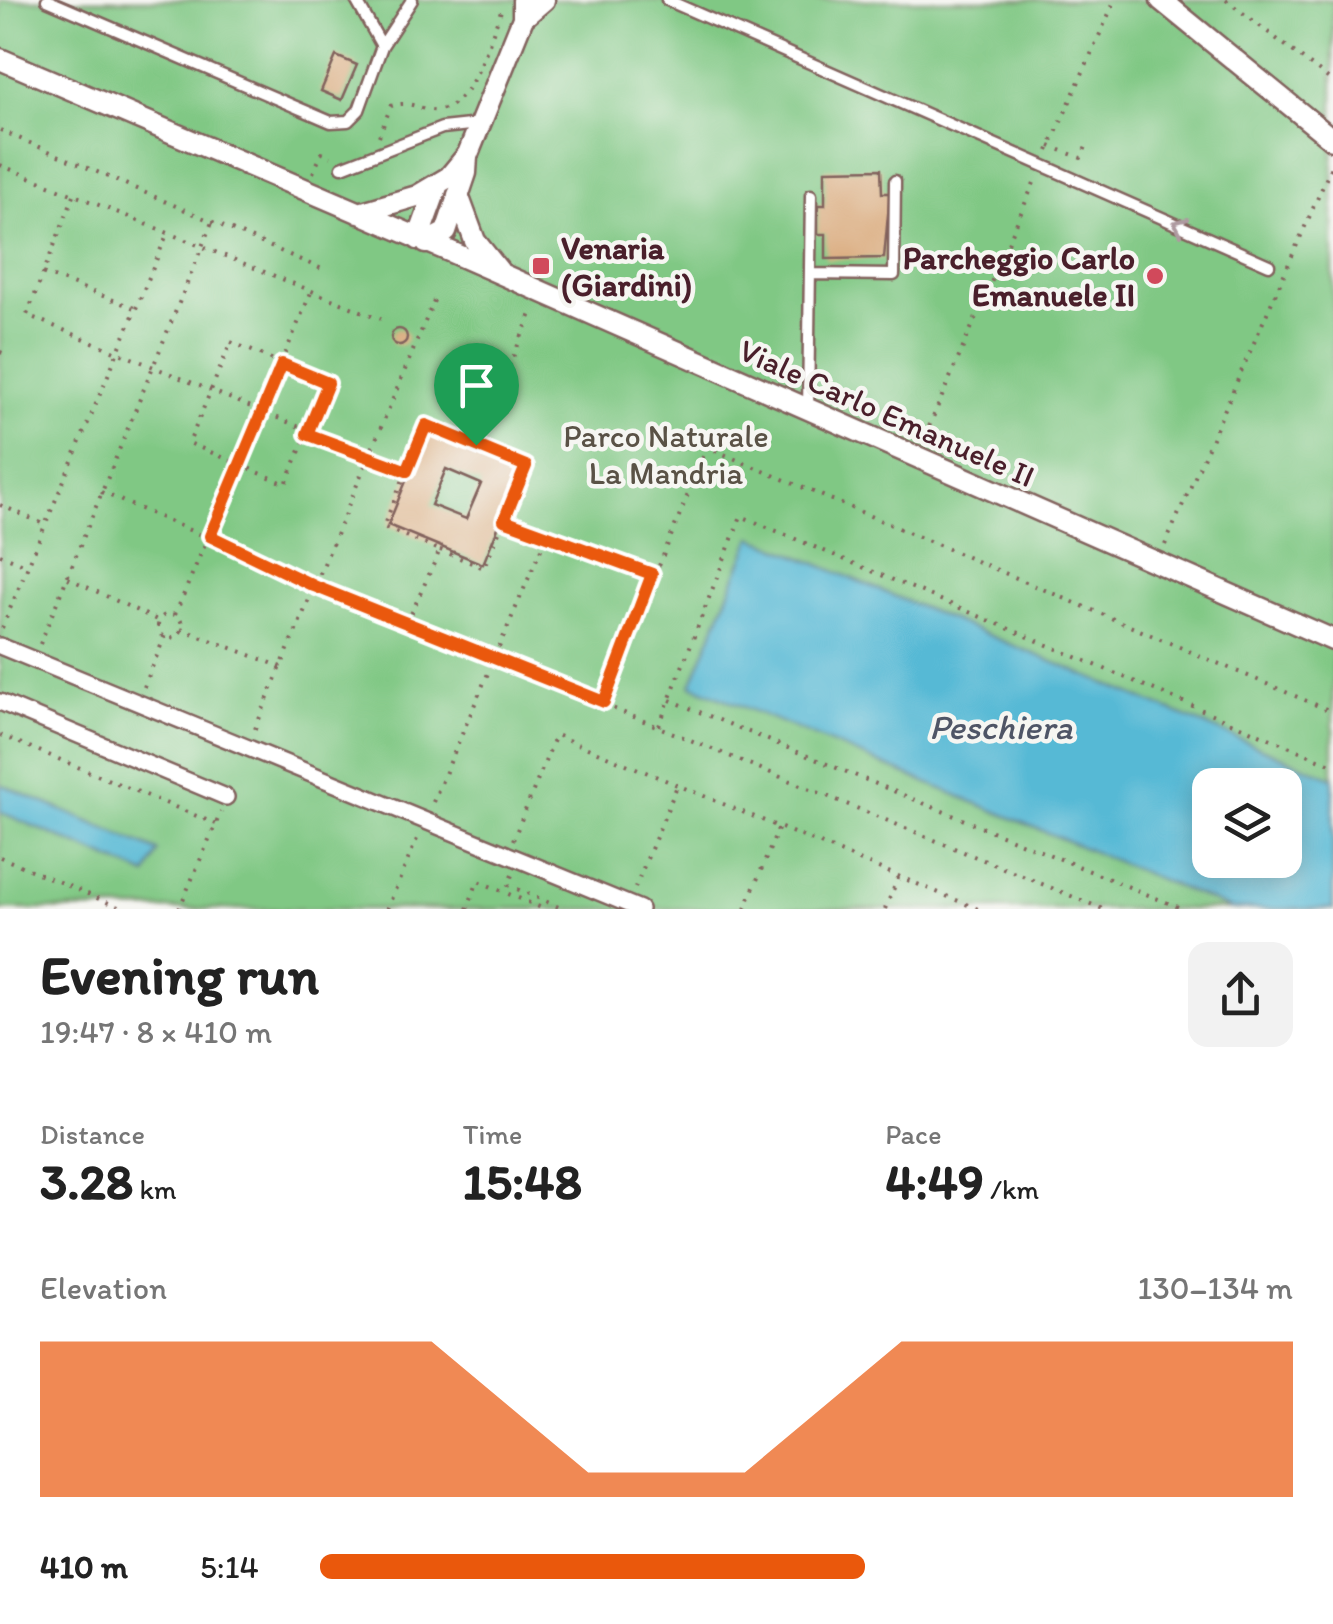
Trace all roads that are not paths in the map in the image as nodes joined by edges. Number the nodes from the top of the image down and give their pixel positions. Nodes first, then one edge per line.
1 (47, 0) edge
2 (356, 0) edge
3 (412, 0) edge
4 (544, 0) edge
5 (667, 0) edge
6 (1162, 0) edge
7 (523, 9) edge
8 (382, 46) junction
9 (0, 59) edge
10 (480, 124) junction
11 (1333, 140) edge
12 (468, 154) junction
13 (341, 164) road end
14 (895, 181) dead end
15 (438, 184) junction
16 (458, 194) junction
17 (811, 195) dead end
18 (359, 213) junction
19 (422, 240) junction
20 (1269, 265) dead end
21 (500, 273) junction
22 (810, 274) junction
23 (808, 412) junction
24 (1333, 640) edge
25 (0, 646) edge
26 (0, 702) edge
27 (226, 796) road end
28 (634, 907) edge

1 - 8 lane
2 - 8 lane
3 - 8 lane
4 - 7 street
20 -> 5 lane
6 - 11 street
7 - 10 street
9 - 18 street, Viale Carlo Emanuele II
10 - 12 street
10 - 13 lane
12 - 15 street
12 - 16 street
14 - 22 lane
15 - 18 street
15 - 19 street
16 - 19 street
16 - 21 street
17 - 22 lane
18 - 19 street, Viale Carlo Emanuele II
19 - 21 street, Viale Carlo Emanuele II
21 - 23 street, Viale Carlo Emanuele II
22 - 23 lane
23 - 24 street, Viale Carlo Emanuele II
25 - 28 street
26 - 27 street

